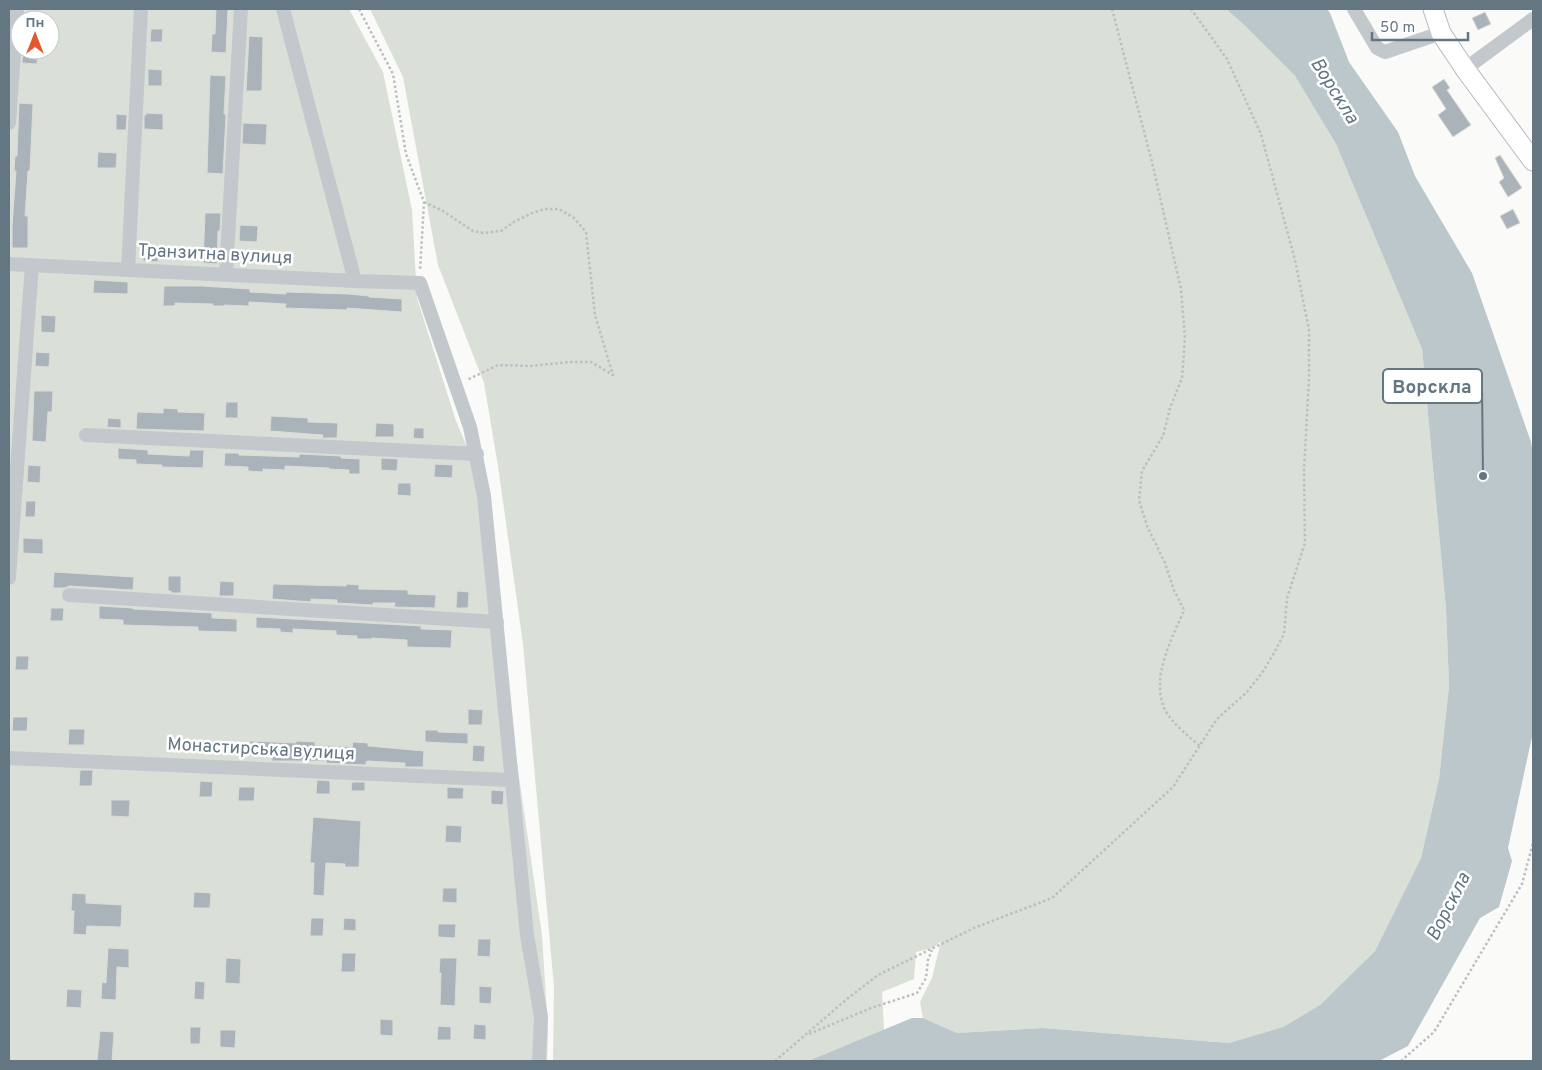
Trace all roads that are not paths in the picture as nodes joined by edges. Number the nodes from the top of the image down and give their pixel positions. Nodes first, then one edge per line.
1 (16, 9) edge
2 (141, 9) edge
3 (240, 9) edge
4 (283, 9) edge
5 (1354, 9) edge
6 (1433, 9) edge
7 (1533, 20) edge
8 (1441, 33) junction
9 (1465, 69) junction
10 (9, 123) edge
11 (1533, 161) edge
12 (9, 264) edge
13 (32, 265) junction
14 (128, 270) junction
15 (226, 274) junction
16 (355, 281) junction
17 (86, 436) dead end
18 (477, 454) junction
19 (9, 578) edge
20 (69, 595) dead end
21 (497, 622) junction
22 (9, 758) edge
23 (512, 780) junction
24 (539, 1061) edge

1 - 10 street
2 - 14 street
3 - 15 street
4 - 16 street
5 - 8 street
6 - 8 street
7 - 9 street
8 - 9 street
9 - 11 street
12 - 13 street, Транзитна вулиця
13 - 14 street, Транзитна вулиця
13 - 19 street
14 - 15 street, Транзитна вулиця
15 - 16 street, Транзитна вулиця
16 - 18 street, Транзитна вулиця
17 - 18 street
18 - 21 street
20 - 21 street
21 - 23 street
22 - 23 street, Монастирська вулиця
23 - 24 street

